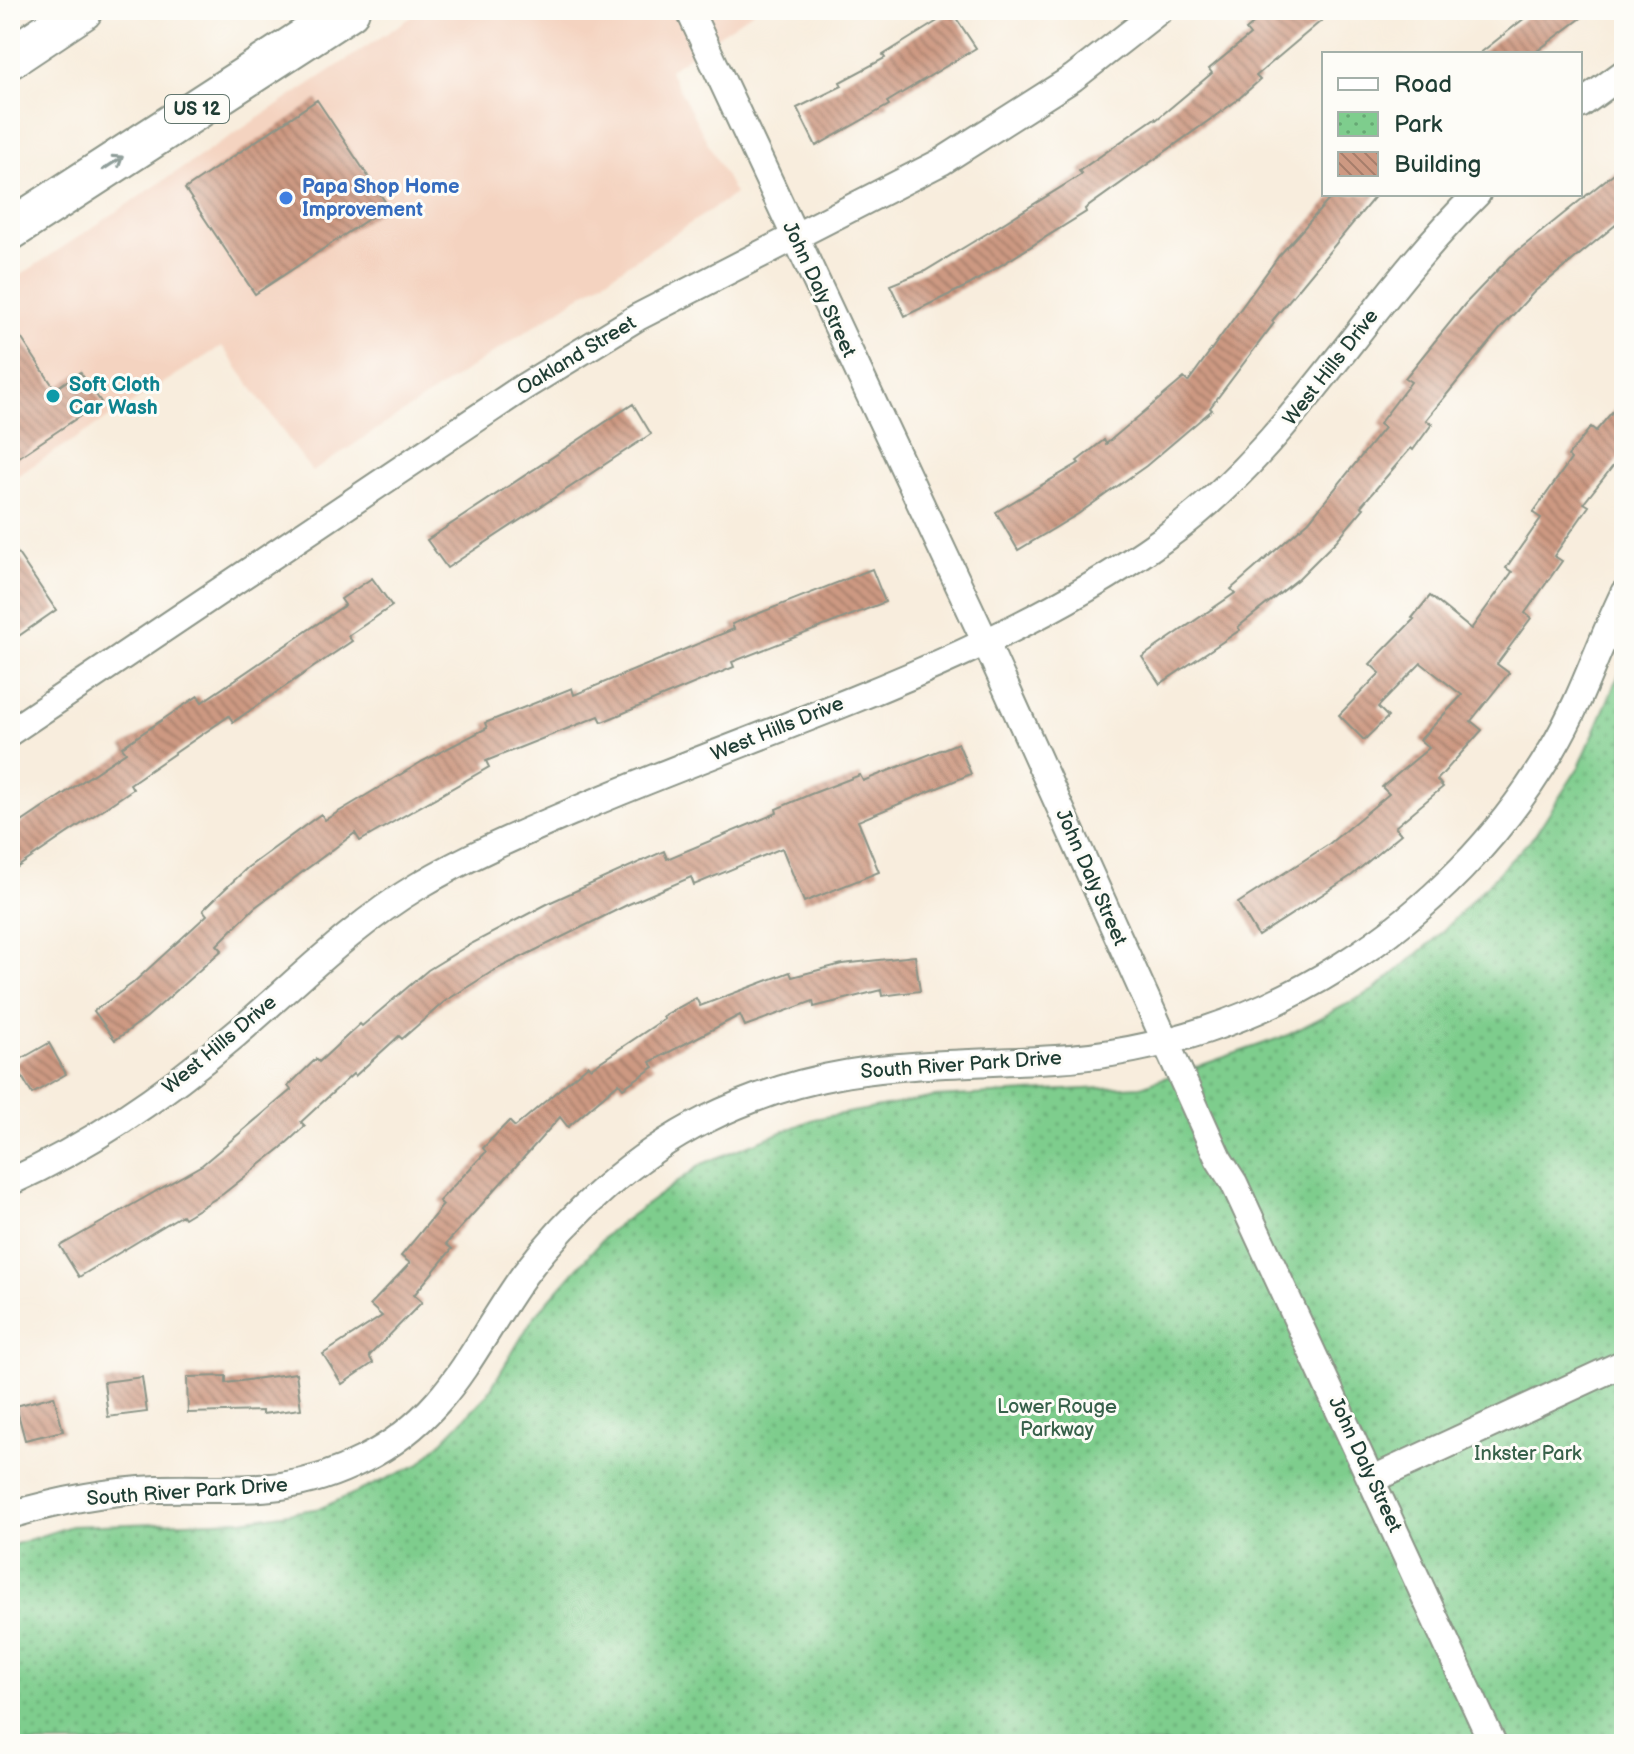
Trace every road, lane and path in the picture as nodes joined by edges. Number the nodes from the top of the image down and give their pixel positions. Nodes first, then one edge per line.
1 (82, 10) edge
2 (349, 10) edge
3 (689, 10) edge
4 (1160, 10) edge
5 (10, 58) edge
6 (1624, 73) edge
7 (1582, 104) edge
8 (1475, 196) edge
9 (29, 206) edge
10 (10, 230) edge
11 (795, 236) junction
12 (1624, 593) edge
13 (985, 641) junction
14 (10, 732) edge
15 (1166, 1041) junction
16 (10, 1182) edge
17 (1624, 1363) edge
18 (1373, 1479) junction
19 (10, 1515) edge
20 (1493, 1744) edge

1 - 5 main road
9 -> 2 main road, US 12
3 - 11 street, John Daly Street
4 - 11 street, Oakland Street
6 - 7 street
8 - 13 street, West Hills Drive
9 - 10 main road, US 12
11 - 13 street, John Daly Street
11 - 14 street, Oakland Street
12 - 15 street, South River Park Drive
13 - 15 street, John Daly Street
13 - 16 street, West Hills Drive
15 - 18 street, John Daly Street
15 - 19 street, South River Park Drive
17 - 18 street
18 - 20 street, John Daly Street

